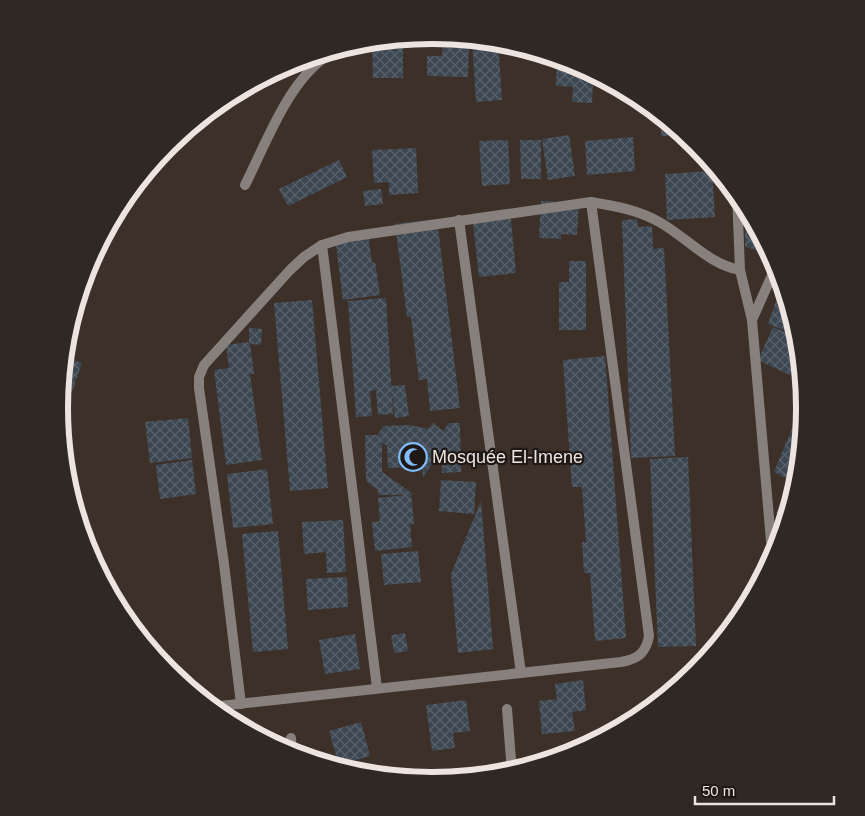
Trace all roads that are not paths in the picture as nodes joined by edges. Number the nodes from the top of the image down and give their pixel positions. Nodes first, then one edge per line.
1 (318, 62) edge
2 (245, 184) dead end
3 (590, 202) junction
4 (738, 210) edge
5 (459, 220) junction
6 (322, 245) junction
7 (740, 270) junction
8 (771, 275) edge
9 (752, 320) junction
10 (771, 541) edge
11 (520, 673) junction
12 (377, 688) junction
13 (241, 704) junction
14 (223, 706) edge
15 (507, 709) dead end
16 (291, 738) dead end
17 (291, 744) edge
18 (511, 763) edge

1 - 2 street
3 - 5 street
3 - 7 street
3 - 11 street
4 - 7 street
5 - 6 street
5 - 11 street
6 - 12 street
6 - 13 street
7 - 9 street
8 - 9 street
9 - 10 street
11 - 12 street
12 - 13 street
13 - 14 street
15 - 18 street
16 - 17 street

